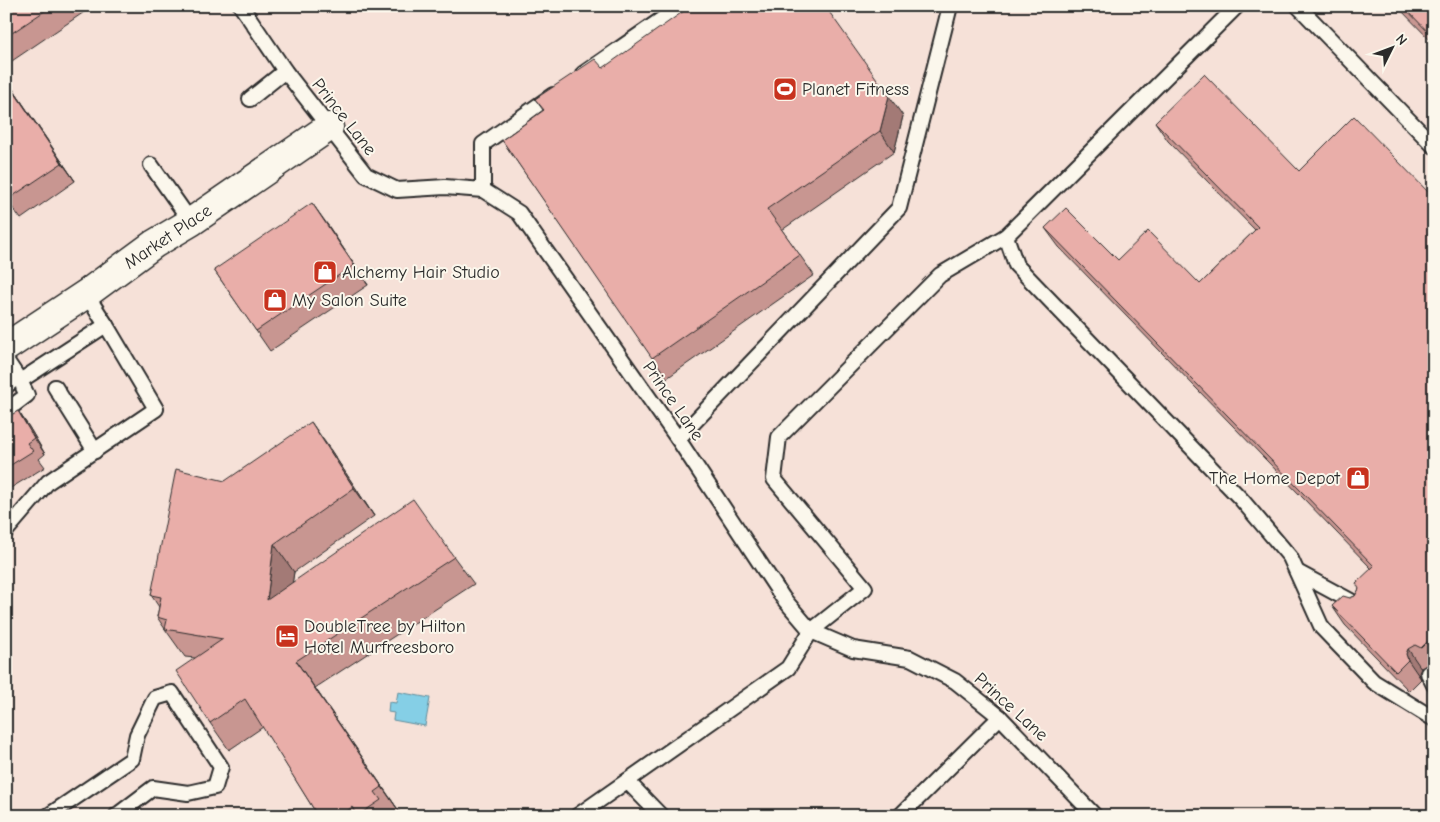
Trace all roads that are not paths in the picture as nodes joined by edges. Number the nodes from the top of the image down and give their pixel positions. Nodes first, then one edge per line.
1 (241, 6) edge
2 (681, 6) edge
3 (950, 6) edge
4 (1237, 6) edge
5 (1298, 6) edge
6 (285, 71) junction
7 (250, 100) dead end
8 (328, 127) junction
9 (1434, 146) edge
10 (152, 165) dead end
11 (483, 190) junction
12 (191, 222) junction
13 (1006, 236) junction
14 (86, 294) junction
15 (106, 325) junction
16 (6, 347) edge
17 (6, 360) edge
18 (17, 383) edge
19 (55, 387) dead end
20 (6, 399) edge
21 (6, 411) edge
22 (678, 439) junction
23 (95, 451) junction
24 (6, 531) edge
25 (1297, 572) junction
26 (1363, 608) edge
27 (812, 631) junction
28 (1000, 717) junction
29 (1434, 719) edge
30 (626, 781) junction
31 (48, 816) edge
32 (116, 816) edge
33 (577, 816) edge
34 (661, 816) edge
35 (900, 816) edge
36 (1095, 816) edge

1 - 6 lane, Prince Lane
2 - 11 lane
3 - 22 lane
4 - 13 lane
5 - 9 lane
6 - 7 lane
6 - 8 lane, Prince Lane
8 - 11 lane, Prince Lane
8 - 12 street, Market Place
10 - 12 lane
11 - 22 lane, Prince Lane
12 - 14 street, Market Place
13 - 25 lane
13 - 27 lane
14 - 15 lane
14 - 16 street, Market Place
15 - 18 lane
15 - 23 lane
17 - 18 lane
18 - 20 lane
18 - 21 lane
19 - 23 lane
22 - 27 lane, Prince Lane
23 - 24 lane
25 - 26 lane
25 - 29 lane
27 - 28 lane, Prince Lane
27 - 30 lane
28 - 35 lane
28 - 36 lane, Prince Lane
30 - 33 lane
30 - 34 lane
31 - 32 lane

